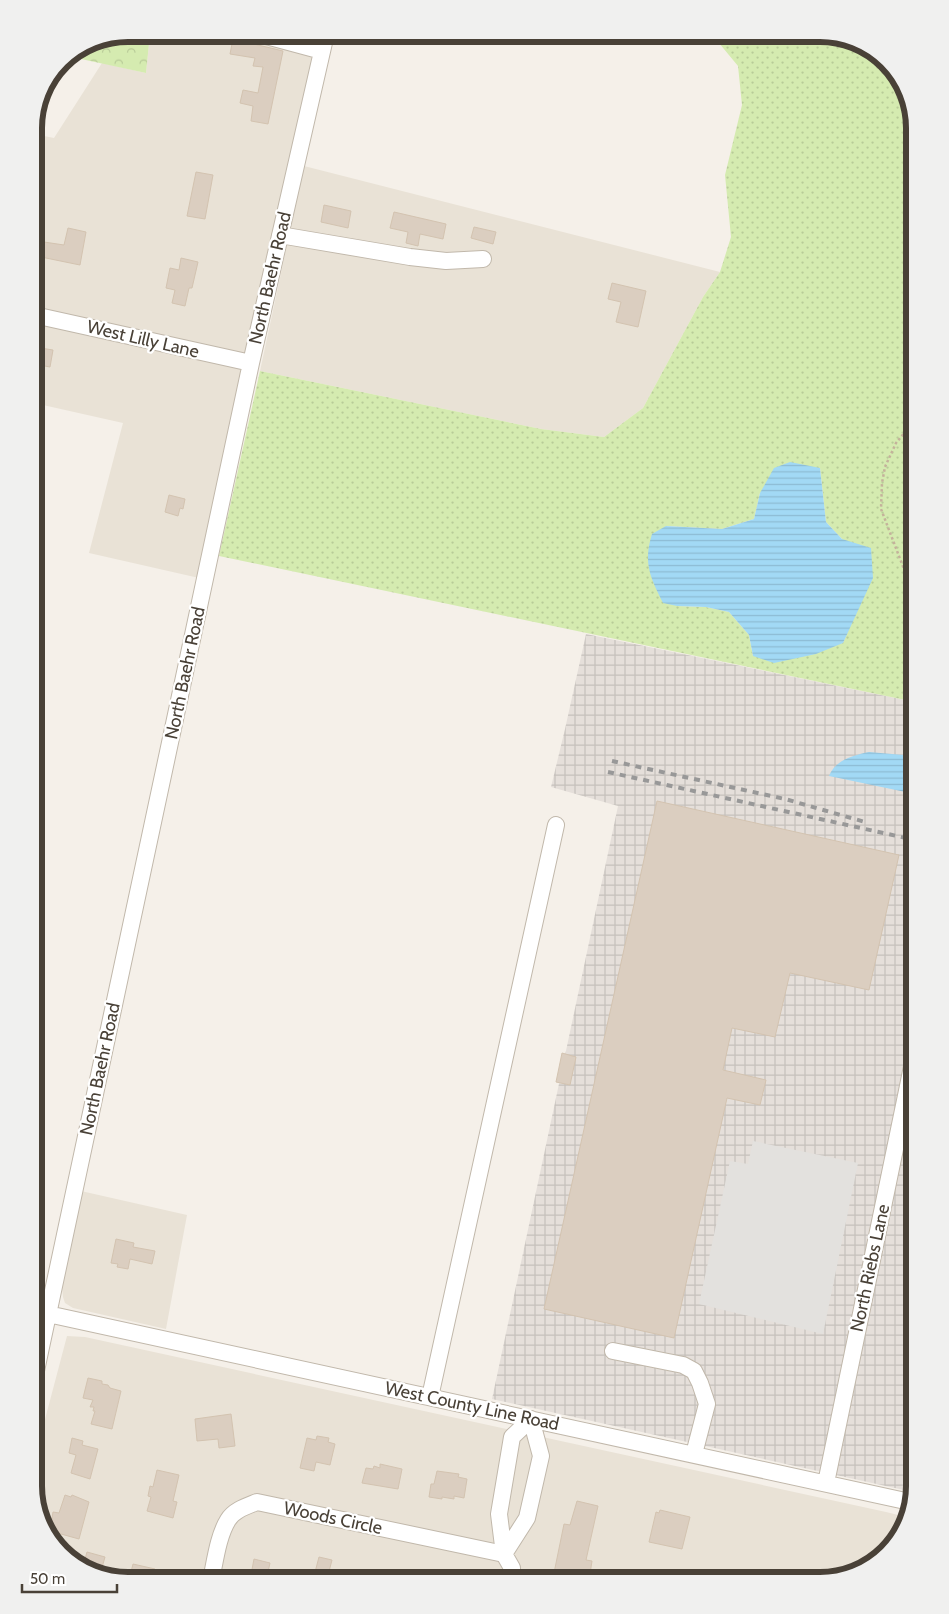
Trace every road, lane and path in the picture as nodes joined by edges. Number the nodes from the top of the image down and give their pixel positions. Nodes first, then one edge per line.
1 (290, 42) edge
2 (324, 42) edge
3 (322, 51) junction
4 (280, 236) junction
5 (483, 259) dead end
6 (43, 317) edge
7 (251, 363) junction
8 (906, 431) edge
9 (906, 575) edge
10 (556, 825) dead end
11 (906, 1096) edge
12 (42, 1307) edge
13 (42, 1312) edge
14 (612, 1351) dead end
15 (430, 1397) junction
16 (531, 1419) junction
17 (694, 1454) junction
18 (826, 1483) junction
19 (905, 1501) edge
20 (504, 1554) junction
21 (213, 1571) edge
22 (512, 1571) edge

1 - 3 street
2 - 3 street, North Baehr Road
3 - 4 street, North Baehr Road
4 - 5 street
4 - 7 street, North Baehr Road
6 - 7 street, West Lilly Lane
7 - 12 street, North Baehr Road
8 - 9 path
10 - 15 street
11 - 18 street, North Riebs Lane
13 - 15 street, West County Line Road
14 - 17 street
15 - 16 street, West County Line Road
16 - 17 street, West County Line Road
16 - 20 street
16 - 20 street
17 - 18 street, West County Line Road
18 - 19 street, West County Line Road
20 - 21 street, Woods Circle
20 - 22 street

